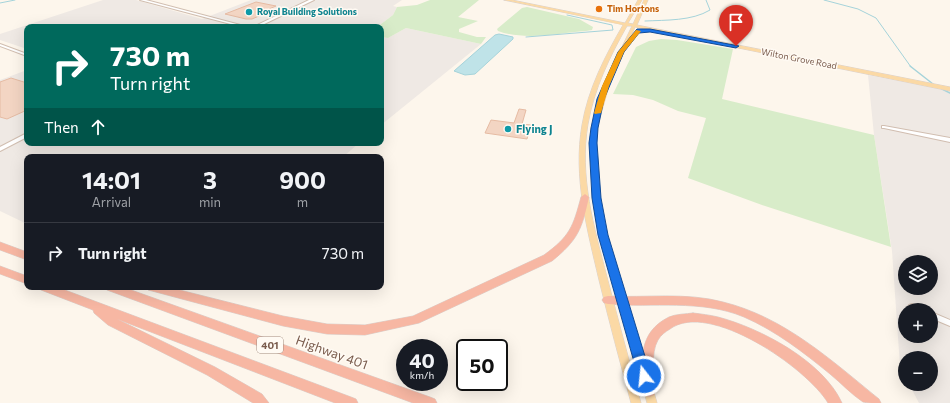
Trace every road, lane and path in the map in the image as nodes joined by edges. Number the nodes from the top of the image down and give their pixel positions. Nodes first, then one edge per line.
1 (142, 0) edge
2 (312, 0) edge
3 (506, 0) edge
4 (640, 0) edge
5 (646, 0) edge
6 (588, 16) junction
7 (234, 24) edge
8 (261, 24) edge
9 (627, 24) junction
10 (634, 26) junction
11 (618, 40) junction
12 (706, 40) junction
13 (627, 42) junction
14 (0, 45) edge
15 (24, 54) edge
16 (950, 89) edge
17 (884, 127) dead end
18 (24, 137) edge
19 (950, 140) edge
20 (0, 149) edge
21 (585, 197) junction
22 (0, 246) edge
23 (24, 255) edge
24 (0, 270) edge
25 (24, 279) edge
26 (52, 290) edge
27 (119, 290) edge
28 (164, 290) edge
29 (608, 300) junction
30 (624, 302) junction
31 (94, 306) junction
32 (938, 318) edge
33 (950, 323) edge
34 (649, 391) junction
35 (262, 403) edge
36 (351, 403) edge
37 (430, 403) edge
38 (636, 403) edge
39 (652, 403) edge
40 (835, 403) edge
41 (874, 403) edge

1 - 7 street
2 - 8 street
3 - 6 main road, Wilton Grove Road
4 - 9 main road
5 - 10 main road
6 - 9 main road, Wilton Grove Road
6 - 11 main road
9 - 10 main road, Wilton Grove Road
9 - 11 main road
10 - 12 main road, Wilton Grove Road
10 - 13 main road
11 - 21 main road
12 - 13 main road
12 - 16 main road, Wilton Grove Road
13 - 30 main road
14 - 15 street
17 - 19 street
18 - 20 street
21 - 28 highway
21 - 29 main road
22 - 23 highway
24 - 25 highway
26 - 31 highway, 401
27 - 37 highway, Highway 401 / 401
29 - 30 highway
29 - 38 main road
30 - 34 main road
30 - 41 highway
31 - 35 highway
31 - 36 highway, 401
32 - 33 street
34 - 39 main road
34 - 40 highway

